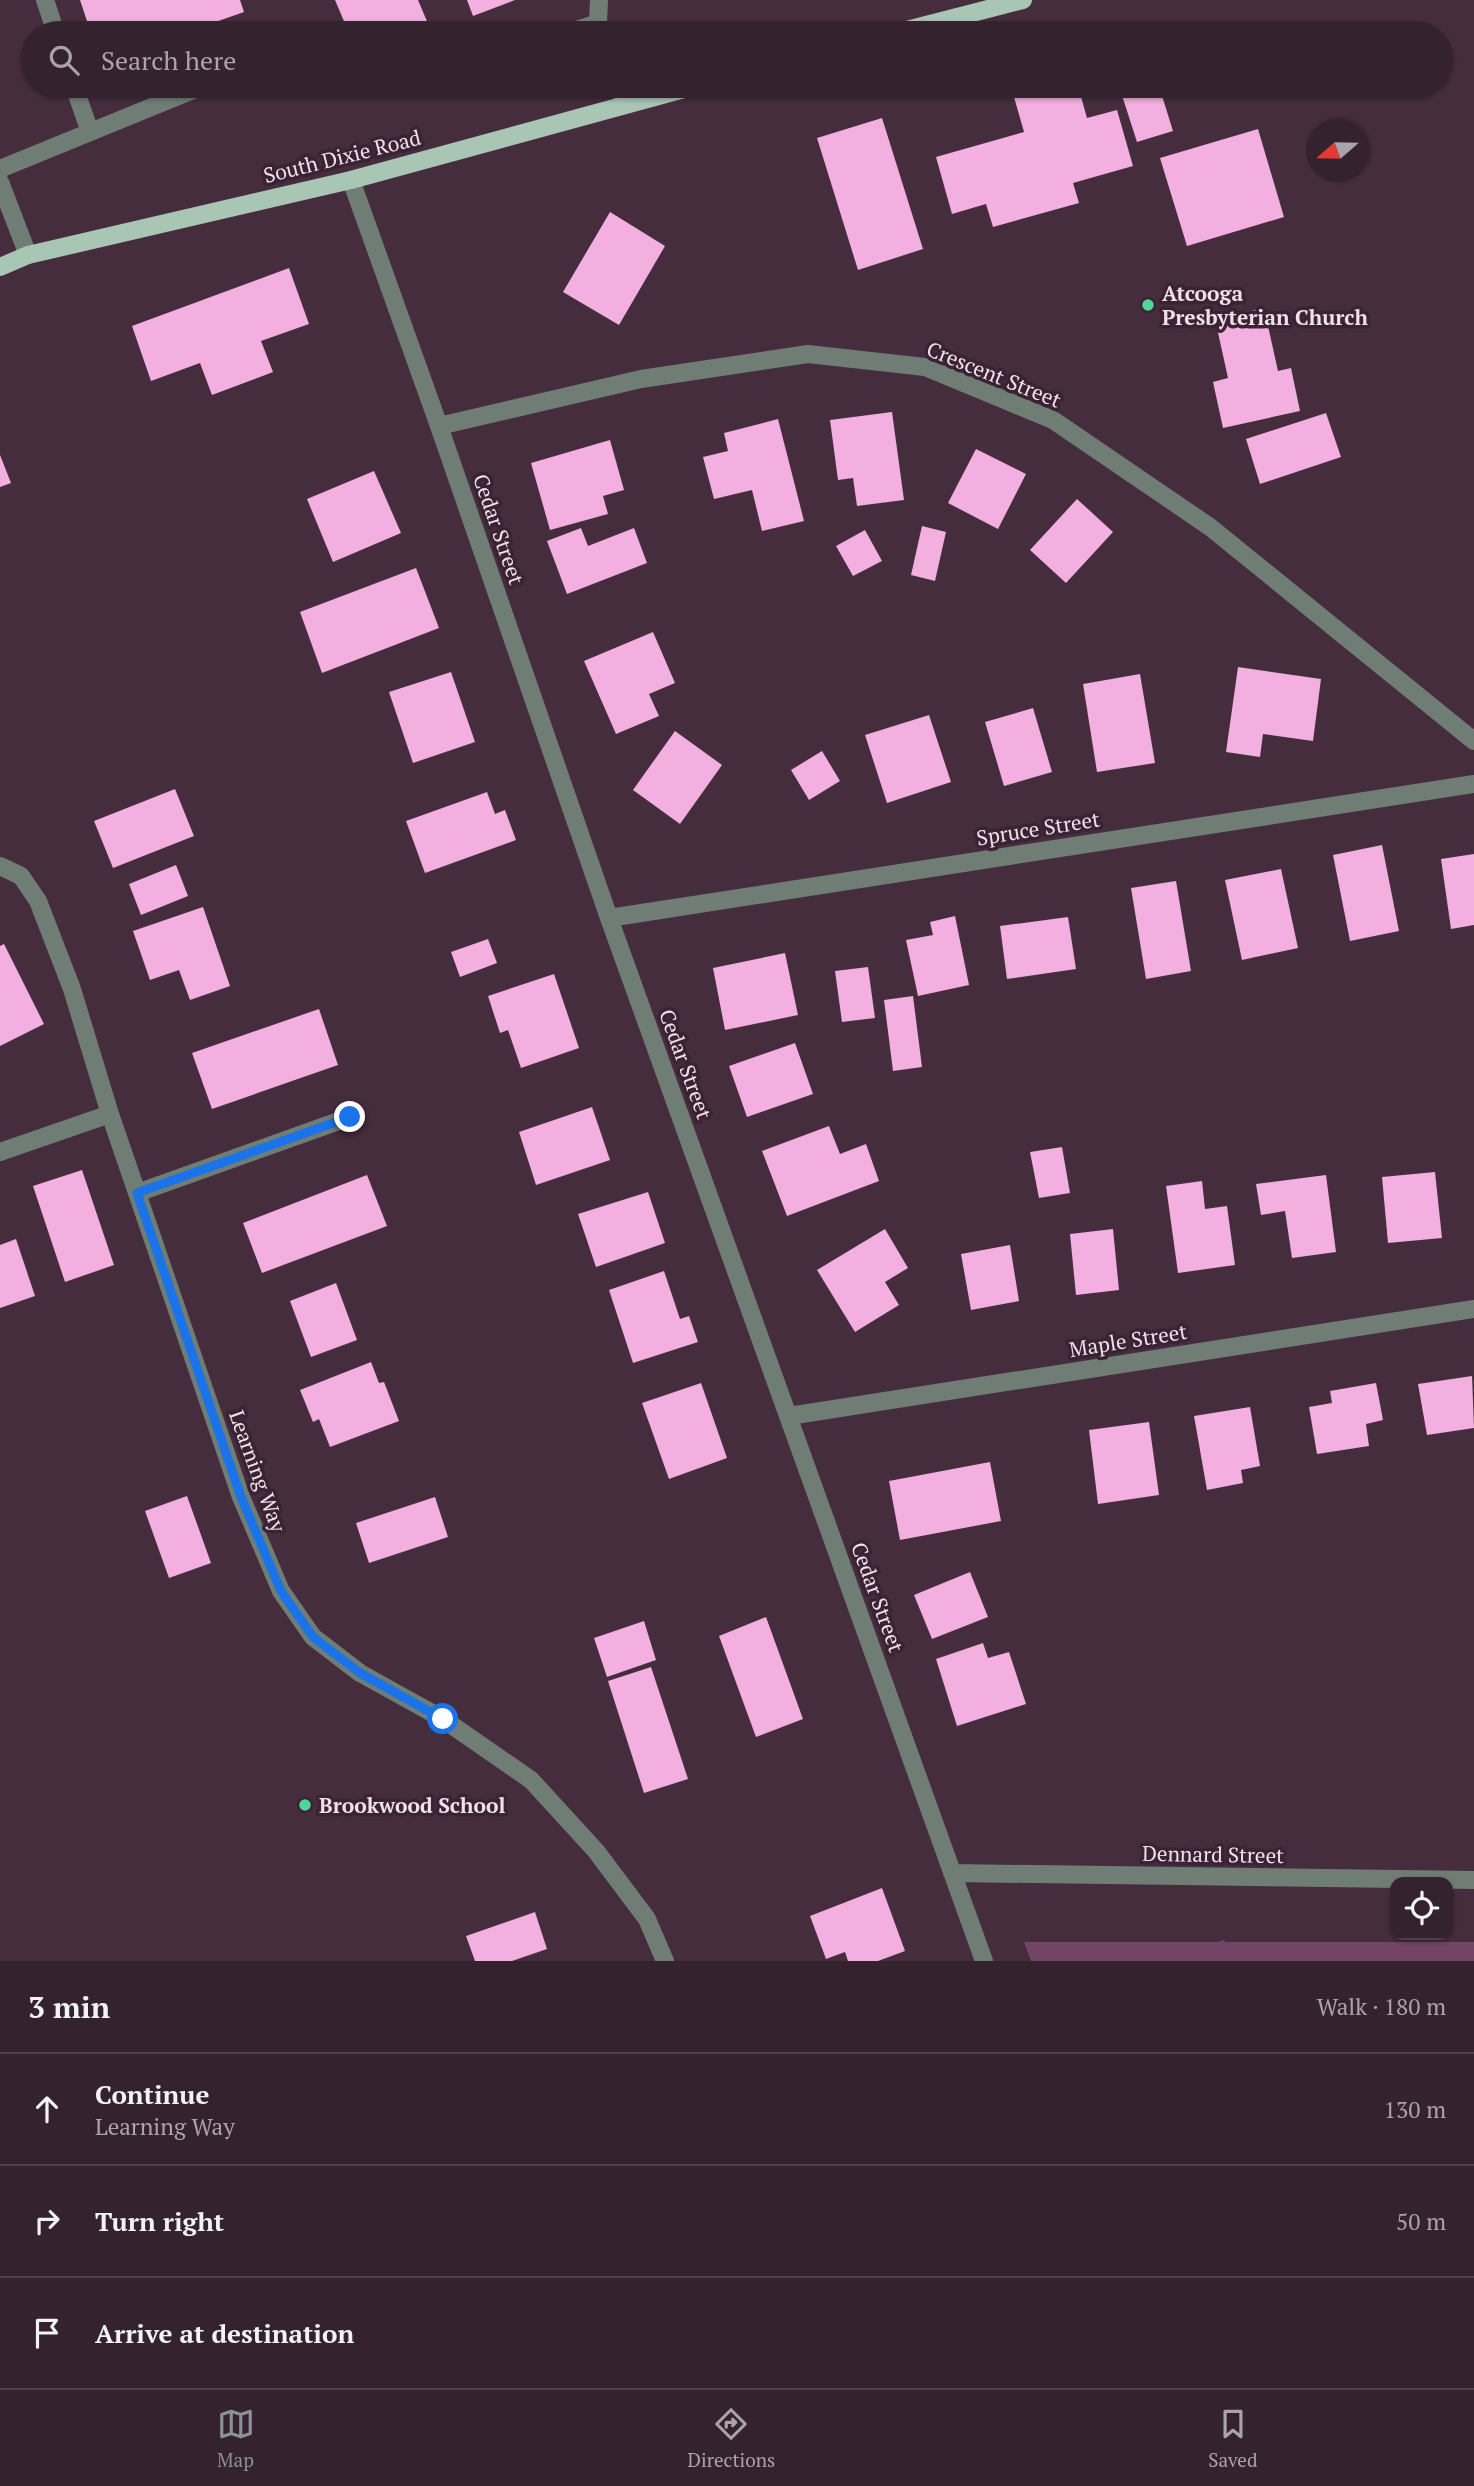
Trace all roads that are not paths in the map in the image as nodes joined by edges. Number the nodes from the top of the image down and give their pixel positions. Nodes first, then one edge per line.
1 (45, 0) edge
2 (599, 0) edge
3 (1023, 0) edge
4 (52, 21) edge
5 (600, 21) edge
6 (942, 21) edge
7 (78, 98) edge
8 (174, 98) edge
9 (623, 98) edge
10 (648, 98) edge
11 (625, 104) junction
12 (90, 132) junction
13 (0, 169) edge
14 (351, 180) junction
15 (0, 182) edge
16 (28, 256) junction
17 (0, 267) edge
18 (439, 426) junction
19 (1474, 741) edge
20 (1474, 784) edge
21 (0, 866) edge
22 (609, 918) junction
23 (110, 1114) junction
24 (350, 1117) dead end
25 (0, 1152) edge
26 (137, 1193) junction
27 (1474, 1309) edge
28 (789, 1416) junction
29 (952, 1873) junction
30 (1474, 1880) edge
31 (665, 1961) edge
32 (984, 1961) edge

1 - 4 street
2 - 5 street
3 - 6 main road
7 - 12 street
8 - 12 street
9 - 11 street
10 - 11 main road, South Dixie Road
11 - 14 main road, South Dixie Road
12 - 13 street
14 - 16 main road, South Dixie Road
14 - 18 street, Cedar Street
15 - 16 street
16 - 17 main road, South Dixie Road
18 - 19 street, Crescent Street
18 - 22 street, Cedar Street
20 - 22 street, Spruce Street
21 - 23 street, Learning Way
22 - 28 street, Cedar Street
23 - 25 street
23 - 26 street, Learning Way
24 - 26 street
26 - 31 street, Learning Way
27 - 28 street, Maple Street
28 - 29 street, Cedar Street
29 - 30 street, Dennard Street
29 - 32 street, Cedar Street

